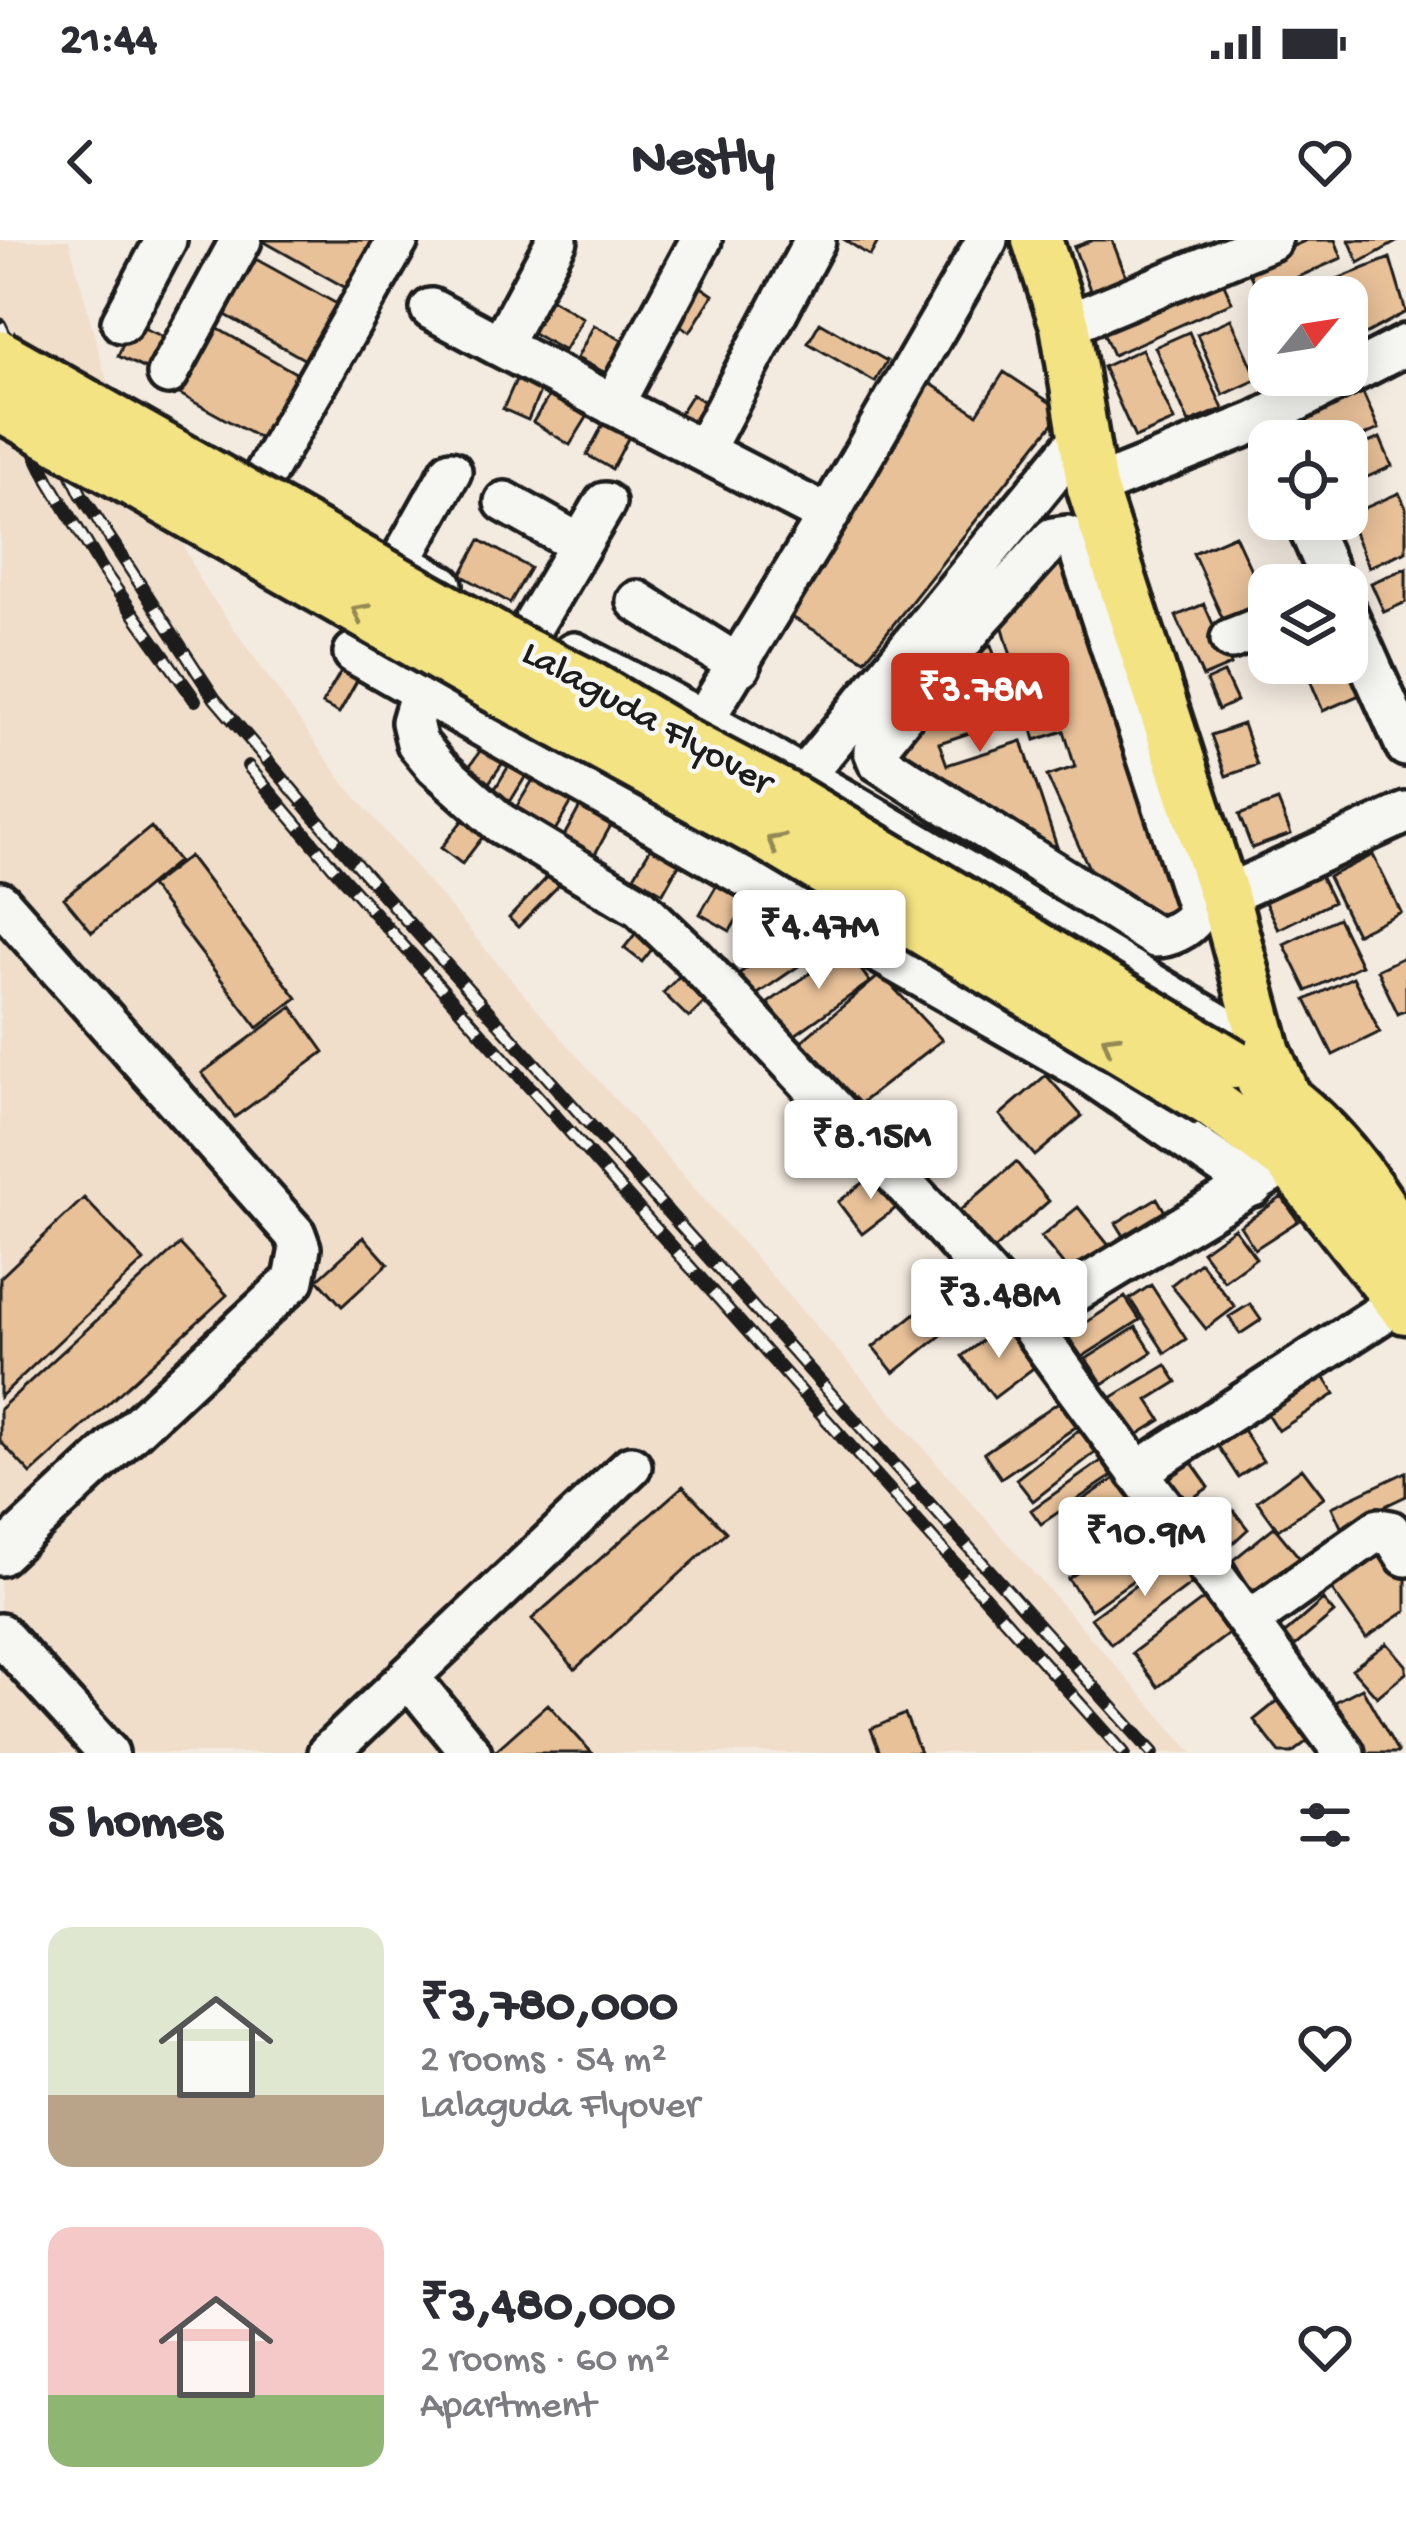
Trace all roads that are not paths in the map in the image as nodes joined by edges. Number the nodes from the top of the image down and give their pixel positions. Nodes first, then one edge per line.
1 (166, 240) edge
2 (241, 240) edge
3 (398, 240) edge
4 (557, 240) edge
5 (701, 240) edge
6 (815, 240) edge
7 (987, 240) edge
8 (1037, 240) edge
9 (1270, 240) edge
10 (1206, 252) edge
11 (431, 309) dead end
12 (122, 322) dead end
13 (1065, 325) junction
14 (1406, 345) edge
15 (500, 346) junction
16 (0, 355) edge
17 (168, 374) dead end
18 (614, 405) junction
19 (0, 406) edge
20 (152, 417) dead end
21 (1286, 420) edge
22 (1083, 435) junction
23 (1248, 439) edge
24 (704, 449) junction
25 (451, 470) dead end
26 (261, 481) junction
27 (1092, 488) junction
28 (505, 502) dead end
29 (604, 503) dead end
30 (828, 517) junction
31 (579, 544) junction
32 (400, 562) junction
33 (466, 598) junction
34 (637, 601) dead end
35 (967, 605) junction
36 (530, 630) junction
37 (1248, 632) edge
38 (1231, 639) dead end
39 (354, 653) dead end
40 (1368, 661) edge
41 (740, 666) junction
42 (421, 691) junction
43 (704, 719) junction
44 (1406, 746) edge
45 (804, 776) junction
46 (1406, 813) edge
47 (1224, 896) junction
48 (0, 902) edge
49 (1237, 1072) junction
50 (1281, 1153) junction
51 (1361, 1212) junction
52 (1406, 1246) edge
53 (1403, 1305) edge
54 (1028, 1321) junction
55 (631, 1466) dead end
56 (1137, 1472) junction
57 (0, 1556) edge
58 (1406, 1556) edge
59 (1248, 1622) junction
60 (0, 1634) edge
61 (409, 1678) junction
62 (107, 1753) edge
63 (328, 1753) edge
64 (471, 1753) edge
65 (1344, 1753) edge

1 - 12 street
2 - 17 street
3 - 26 street
4 - 15 street
5 - 18 street
6 - 24 street
7 - 30 street
8 - 13 main road
9 - 10 street
10 - 13 street
11 - 15 street
13 - 22 main road
14 - 21 street
15 - 18 street
16 - 49 main road, Lalaguda Flyover, bridge
18 - 24 street
49 -> 19 main road, Lalaguda Flyover, bridge
20 - 26 street
22 - 27 main road
22 - 35 street
23 - 27 street
24 - 30 street
25 - 32 street
26 - 32 street
27 - 47 main road
28 - 31 street
29 - 31 street
30 - 41 street
31 - 36 street
32 - 33 street
33 - 36 street
33 - 42 street
34 - 41 street
35 - 35 street
35 - 45 street
36 - 43 street
37 - 38 street
39 - 42 street
40 - 44 street
41 - 43 street
42 - 50 street
42 - 54 street
43 - 45 street
45 - 49 street
46 - 47 street
47 - 49 main road
48 - 57 street
49 - 50 main road, Lalaguda Flyover
49 - 50 main road, Lalaguda Flyover
50 - 51 main road
50 - 54 street
51 - 52 main road
51 - 53 main road
53 - 56 street
54 - 56 street
55 - 61 street
56 - 59 street
58 - 59 street
59 - 65 street
60 - 62 street
61 - 63 street
61 - 64 street

